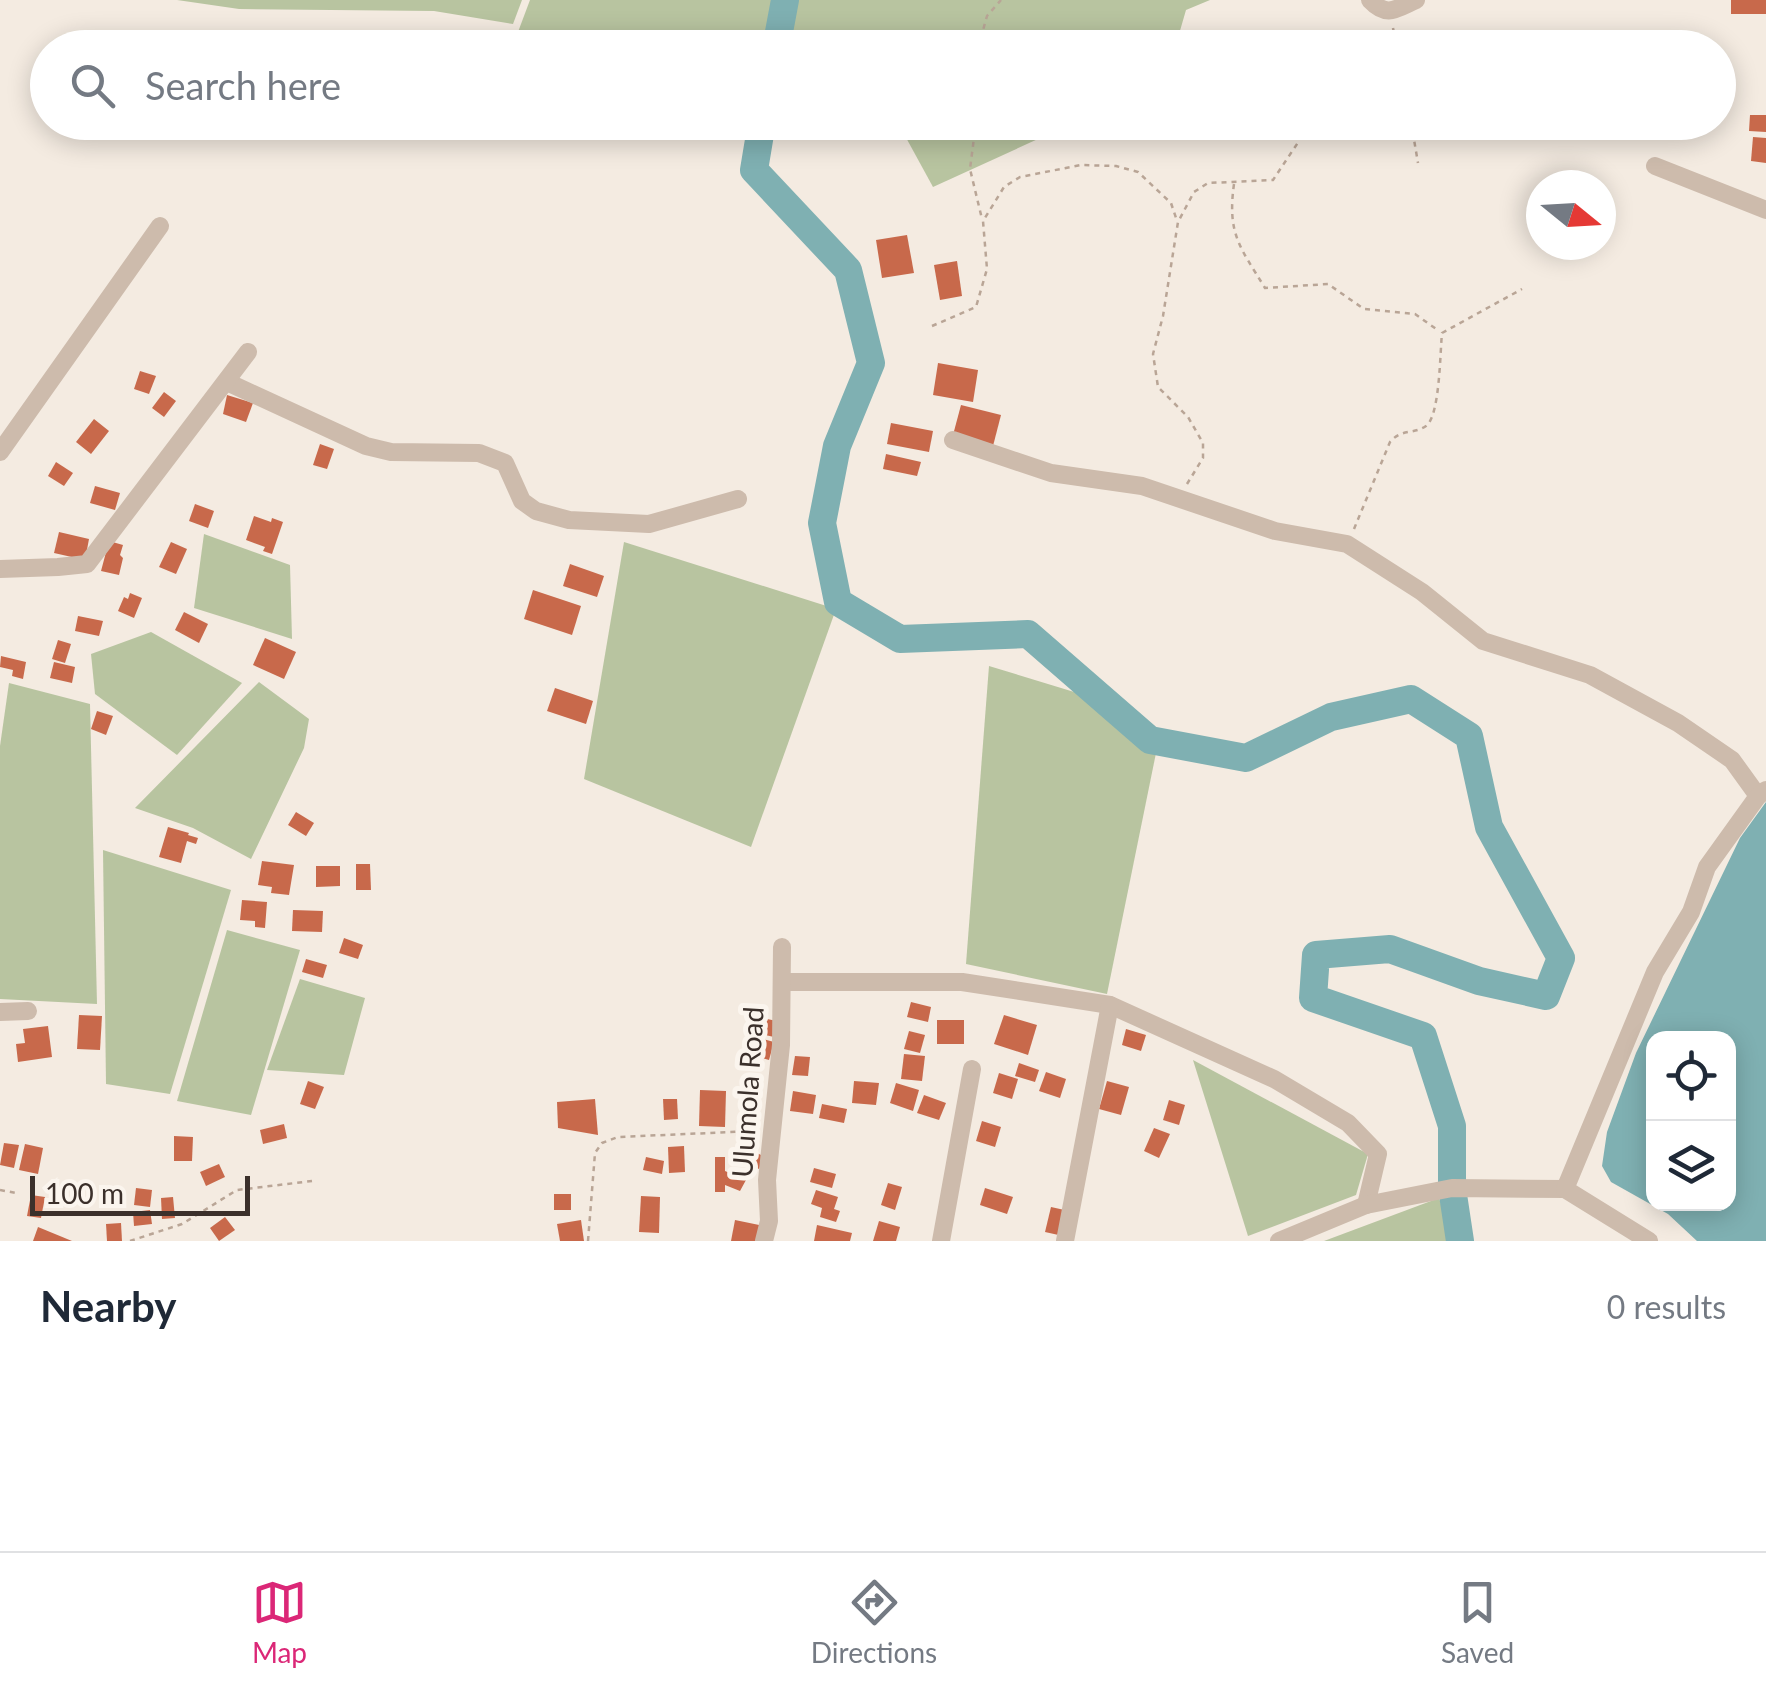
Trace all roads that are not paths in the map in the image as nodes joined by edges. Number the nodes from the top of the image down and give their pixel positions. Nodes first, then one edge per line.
1 (1370, 0) edge
2 (1416, 0) edge
3 (1655, 166) dead end
4 (1766, 210) edge
5 (160, 226) dead end
6 (248, 352) dead end
7 (228, 382) junction
8 (953, 440) dead end
9 (0, 452) edge
10 (738, 500) dead end
11 (0, 569) edge
12 (1762, 792) edge
13 (782, 947) dead end
14 (782, 982) junction
15 (1110, 1005) junction
16 (28, 1011) dead end
17 (0, 1012) edge
18 (972, 1069) dead end
19 (1564, 1189) junction
20 (1366, 1206) junction
21 (764, 1241) edge
22 (941, 1241) edge
23 (1065, 1241) edge
24 (1279, 1241) edge
25 (1649, 1241) edge

1 - 2 street
3 - 4 street
5 - 9 street
6 - 7 street
7 - 10 street
7 - 11 street
8 - 12 street
12 - 19 street
13 - 14 street, Ulumola Road
14 - 15 street
14 - 21 street, Ulumola Road
15 - 20 street
15 - 23 street
16 - 17 street
18 - 22 street
19 - 20 street
19 - 25 street
20 - 24 street

